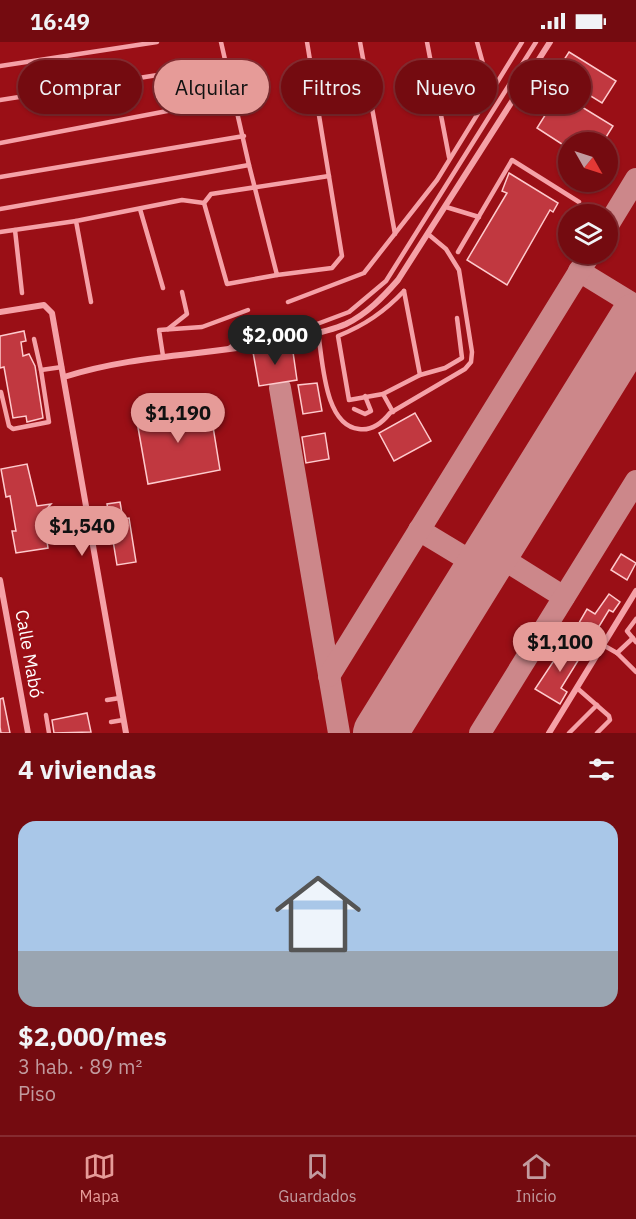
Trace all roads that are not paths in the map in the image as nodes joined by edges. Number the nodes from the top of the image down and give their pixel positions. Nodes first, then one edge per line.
1 (157, 42) edge
2 (221, 42) edge
3 (307, 42) edge
4 (360, 42) edge
5 (427, 42) edge
6 (477, 42) edge
7 (522, 42) edge
8 (536, 42) edge
9 (550, 42) edge
10 (226, 60) edge
11 (482, 60) edge
12 (0, 66) edge
13 (154, 76) edge
14 (497, 82) edge
15 (0, 100) edge
16 (154, 114) edge
17 (239, 114) edge
18 (477, 114) edge
19 (244, 136) junction
20 (0, 143) edge
21 (449, 157) junction
22 (249, 165) junction
23 (329, 176) junction
24 (0, 177) edge
25 (255, 188) junction
26 (579, 202) dead end
27 (204, 203) junction
28 (446, 207) junction
29 (0, 209) edge
30 (140, 209) junction
31 (479, 217) junction
32 (76, 221) junction
33 (15, 230) junction
34 (0, 232) edge
35 (395, 234) junction
36 (428, 234) junction
37 (458, 252) dead end
38 (277, 275) junction
39 (163, 288) dead end
40 (182, 292) dead end
41 (22, 293) dead end
42 (91, 302) dead end
43 (288, 302) dead end
44 (248, 310) dead end
45 (0, 312) edge
46 (457, 318) dead end
47 (168, 329) junction
48 (318, 333) junction
49 (34, 339) dead end
50 (227, 350) junction
51 (163, 356) junction
52 (62, 367) junction
53 (41, 370) junction
54 (420, 375) junction
55 (64, 377) junction
56 (1, 392) edge
57 (383, 394) junction
58 (365, 396) junction
59 (354, 409) dead end
60 (393, 412) junction
61 (0, 580) edge
62 (636, 591) edge
63 (636, 619) edge
64 (634, 640) edge
65 (603, 645) junction
66 (617, 653) junction
67 (636, 672) edge
68 (577, 688) junction
69 (120, 698) junction
70 (107, 700) dead end
71 (597, 705) junction
72 (46, 715) dead end
73 (123, 720) junction
74 (111, 722) dead end
75 (28, 733) edge
76 (49, 733) edge
77 (126, 733) edge
78 (549, 733) edge
79 (569, 733) edge
80 (597, 733) edge

1 - 12 lane
2 - 10 lane
3 - 23 lane
4 - 35 lane
5 - 21 lane
6 - 11 lane
7 - 14 lane
8 - 50 lane
9 - 28 street
13 - 15 lane
16 - 20 lane
17 - 19 lane
18 - 21 lane
19 - 22 lane
19 - 24 lane
21 - 35 lane
22 - 25 lane
22 - 29 lane
23 - 25 lane
23 - 38 lane
25 - 27 lane
25 - 38 lane
26 - 31 lane
27 - 30 lane
27 - 38 lane
28 - 31 lane
28 - 36 street
30 - 32 lane
30 - 39 lane
31 - 37 lane
32 - 33 lane
32 - 42 lane
33 - 34 lane
33 - 41 lane
35 - 43 lane
36 - 48 street
36 - 60 lane
40 - 47 lane
44 - 47 lane
45 - 52 street
46 - 54 lane
47 - 51 lane
48 - 50 street
48 - 60 lane
49 - 53 lane
50 - 51 street
51 - 55 street
52 - 53 lane
52 - 55 street
53 - 56 lane
54 - 57 lane
54 - 58 lane
55 - 69 street
57 - 58 lane
57 - 60 lane
58 - 59 lane
61 - 75 street, Calle Mabó
62 - 65 street
63 - 64 lane
64 - 66 lane
65 - 66 lane
65 - 68 street
66 - 67 lane
68 - 71 lane
68 - 78 street
69 - 70 lane
69 - 73 street
71 - 79 lane
71 - 80 lane
72 - 76 lane
73 - 74 lane
73 - 77 street

